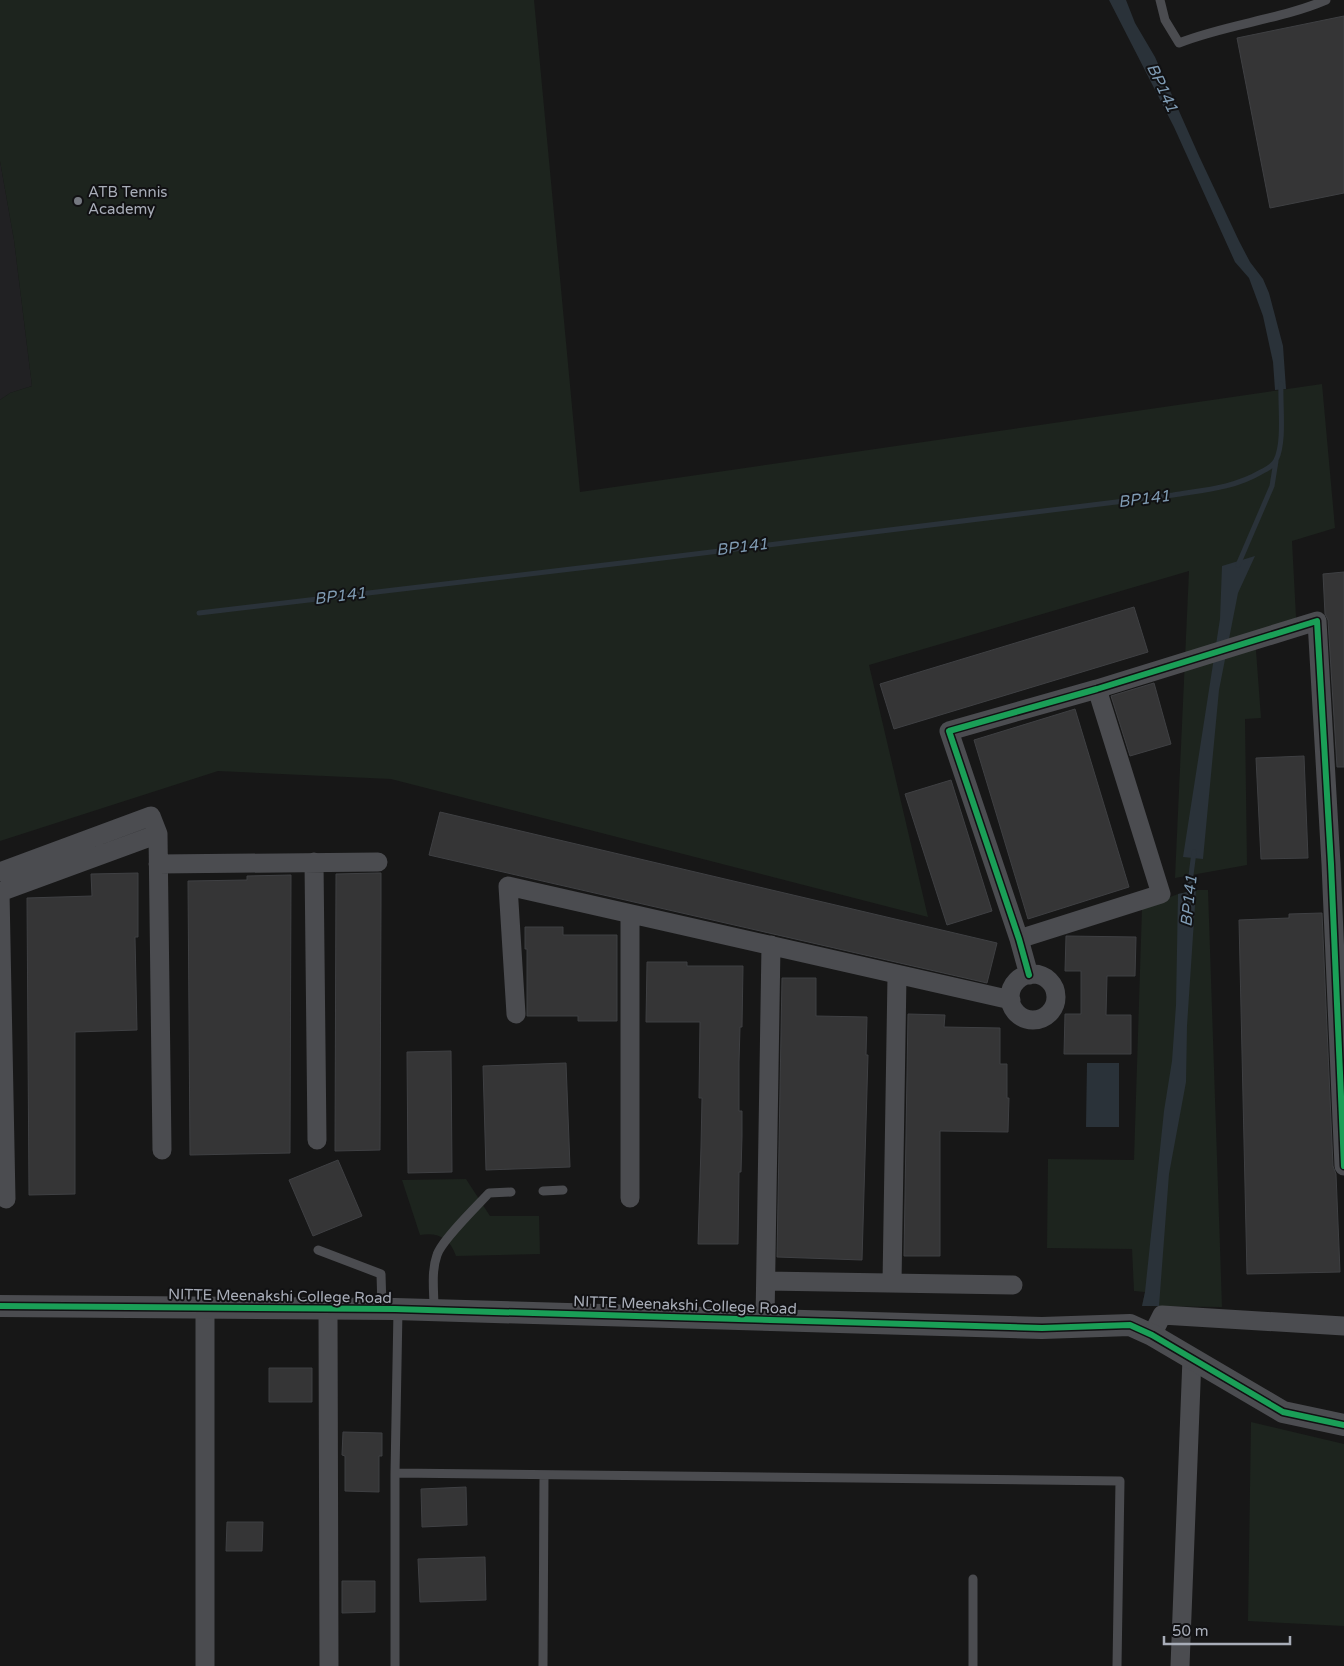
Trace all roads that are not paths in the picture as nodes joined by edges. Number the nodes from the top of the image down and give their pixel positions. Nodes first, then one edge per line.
1 (1160, 0) edge
2 (1326, 0) edge
3 (1097, 689) junction
4 (158, 834) junction
5 (314, 862) junction
6 (378, 862) dead end
7 (158, 864) junction
8 (1338, 864) edge
9 (0, 872) edge
10 (0, 892) edge
11 (630, 914) junction
12 (1019, 939) junction
13 (771, 945) junction
14 (1029, 975) junction
15 (897, 976) junction
16 (1011, 1000) junction
17 (516, 1014) dead end
18 (317, 1140) dead end
19 (162, 1150) dead end
20 (1344, 1166) edge
21 (563, 1190) dead end
22 (543, 1191) dead end
23 (511, 1192) dead end
24 (630, 1198) dead end
25 (6, 1199) dead end
26 (318, 1250) dead end
27 (766, 1282) junction
28 (892, 1283) junction
29 (1013, 1286) dead end
30 (0, 1306) edge
31 (205, 1307) junction
32 (328, 1308) junction
33 (390, 1309) junction
34 (434, 1310) junction
35 (765, 1320) junction
36 (1344, 1326) edge
37 (1152, 1335) junction
38 (1192, 1358) junction
39 (1344, 1425) edge
40 (395, 1473) junction
41 (544, 1475) junction
42 (973, 1579) dead end
43 (205, 1666) edge
44 (329, 1666) edge
45 (395, 1666) edge
46 (543, 1666) edge
47 (973, 1666) edge
48 (1117, 1666) edge
49 (1180, 1666) edge

1 - 2 lane
3 - 8 street
3 - 12 street
3 - 12 street
4 - 7 street
4 - 9 street
4 - 10 street
5 - 6 street
5 - 7 street
5 - 18 street
7 - 19 street
8 - 20 street
10 - 25 street
11 - 13 street
11 - 17 street
11 - 24 street
12 - 14 street
13 - 15 street
13 - 27 street
14 - 16 street
14 - 16 street
15 - 16 street
15 - 28 street
21 - 22 lane
23 - 34 lane
26 - 33 lane
27 - 28 street
27 - 35 street
28 - 29 street
30 - 31 street, NITTE Meenakshi College Road
31 - 32 street, NITTE Meenakshi College Road
31 - 43 street
32 - 33 street, NITTE Meenakshi College Road
32 - 44 street
33 - 34 street, NITTE Meenakshi College Road
33 - 40 lane
34 - 35 street, NITTE Meenakshi College Road
35 - 37 street, NITTE Meenakshi College Road
36 - 37 street
37 - 38 street, NITTE Meenakshi College Road
38 - 39 street, NITTE Meenakshi College Road
38 - 49 street
40 - 41 lane
40 - 45 lane
41 - 46 lane
41 - 48 lane
42 - 47 lane

